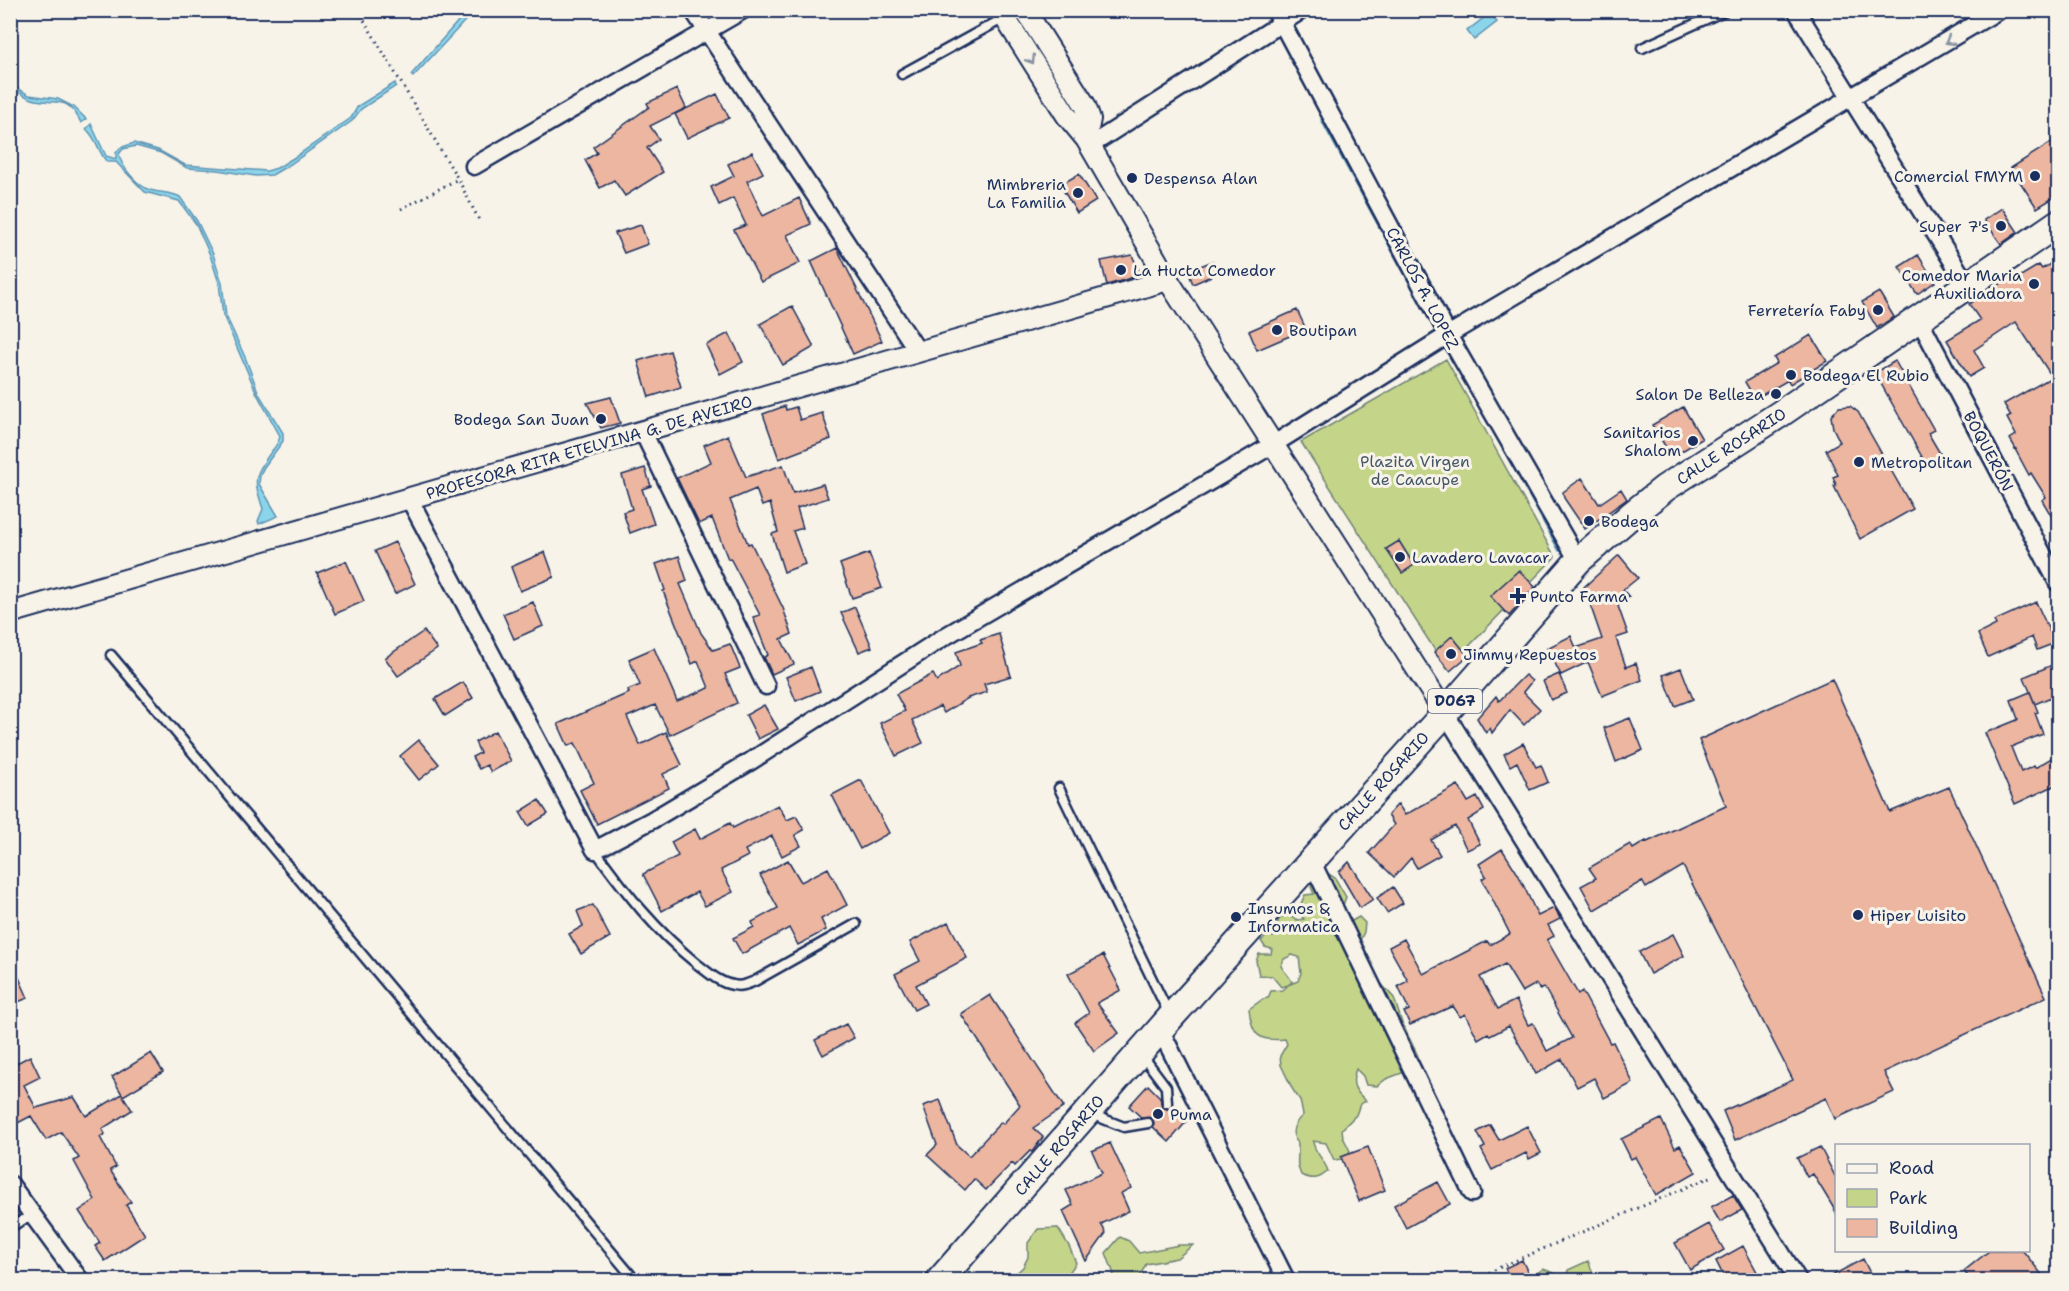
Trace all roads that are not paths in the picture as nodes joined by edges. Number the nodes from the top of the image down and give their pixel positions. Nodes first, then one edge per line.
1 (693, 10) edge
2 (742, 10) edge
3 (1024, 10) edge
4 (1302, 10) edge
5 (1726, 10) edge
6 (1796, 10) edge
7 (1999, 10) edge
8 (1002, 14) edge
9 (1279, 17) edge
10 (707, 31) junction
11 (1642, 48) dead end
12 (902, 74) dead end
13 (1851, 99) junction
14 (1088, 142) junction
15 (474, 166) dead end
16 (2058, 223) edge
17 (1168, 280) junction
18 (1968, 286) junction
19 (1919, 319) junction
20 (1448, 336) junction
21 (916, 350) junction
22 (643, 432) junction
23 (1274, 444) junction
24 (410, 500) junction
25 (1578, 561) junction
26 (2058, 583) edge
27 (10, 614) edge
28 (111, 655) dead end
29 (766, 686) dead end
30 (1445, 713) junction
31 (1059, 788) dead end
32 (595, 850) junction
33 (1311, 860) junction
34 (856, 924) dead end
35 (1165, 1023) junction
36 (1140, 1052) junction
37 (1167, 1103) dead end
38 (1088, 1112) junction
39 (1148, 1123) dead end
40 (10, 1184) edge
41 (1472, 1193) dead end
42 (32, 1215) junction
43 (10, 1227) edge
44 (80, 1281) edge
45 (635, 1281) edge
46 (940, 1281) edge
47 (1286, 1281) edge
48 (1798, 1281) edge

1 - 10 street
2 - 10 street
3 - 14 street
4 - 9 street
5 - 11 lane
6 - 13 street
7 -> 13 street
8 - 12 lane
8 -> 14 street
9 - 14 street
9 - 20 street, CARLOS A. LOPEZ
10 - 15 street
10 - 21 street
13 - 18 street
13 - 20 street
14 - 17 street
16 - 18 main road, CALLE ROSARIO / D067
17 - 21 street, PROFESORA RITA ETELVINA G. DE AVEIRO
17 - 23 street
18 - 19 main road, CALLE ROSARIO / D067
19 - 25 main road, CALLE ROSARIO / D067
19 - 26 street, BOQUERÓN
20 - 23 street
20 - 25 street, CARLOS A. LOPEZ
21 - 22 street, PROFESORA RITA ETELVINA G. DE AVEIRO
22 - 24 street, PROFESORA RITA ETELVINA G. DE AVEIRO
22 - 29 street
23 - 30 street
23 - 32 street
24 - 27 street, PROFESORA RITA ETELVINA G. DE AVEIRO
24 - 32 street
25 - 30 main road, CALLE ROSARIO / D067
28 - 45 lane
30 - 33 main road, CALLE ROSARIO / D067
30 - 48 street
31 - 35 lane
32 - 34 lane
33 - 35 main road, CALLE ROSARIO / D067
33 - 41 street
35 - 36 main road, CALLE ROSARIO / D067
35 - 47 street
36 - 37 lane
36 - 38 main road, CALLE ROSARIO / D067
38 - 39 lane
38 - 46 main road, CALLE ROSARIO / D067
40 - 42 street
42 - 43 lane
42 - 44 street

